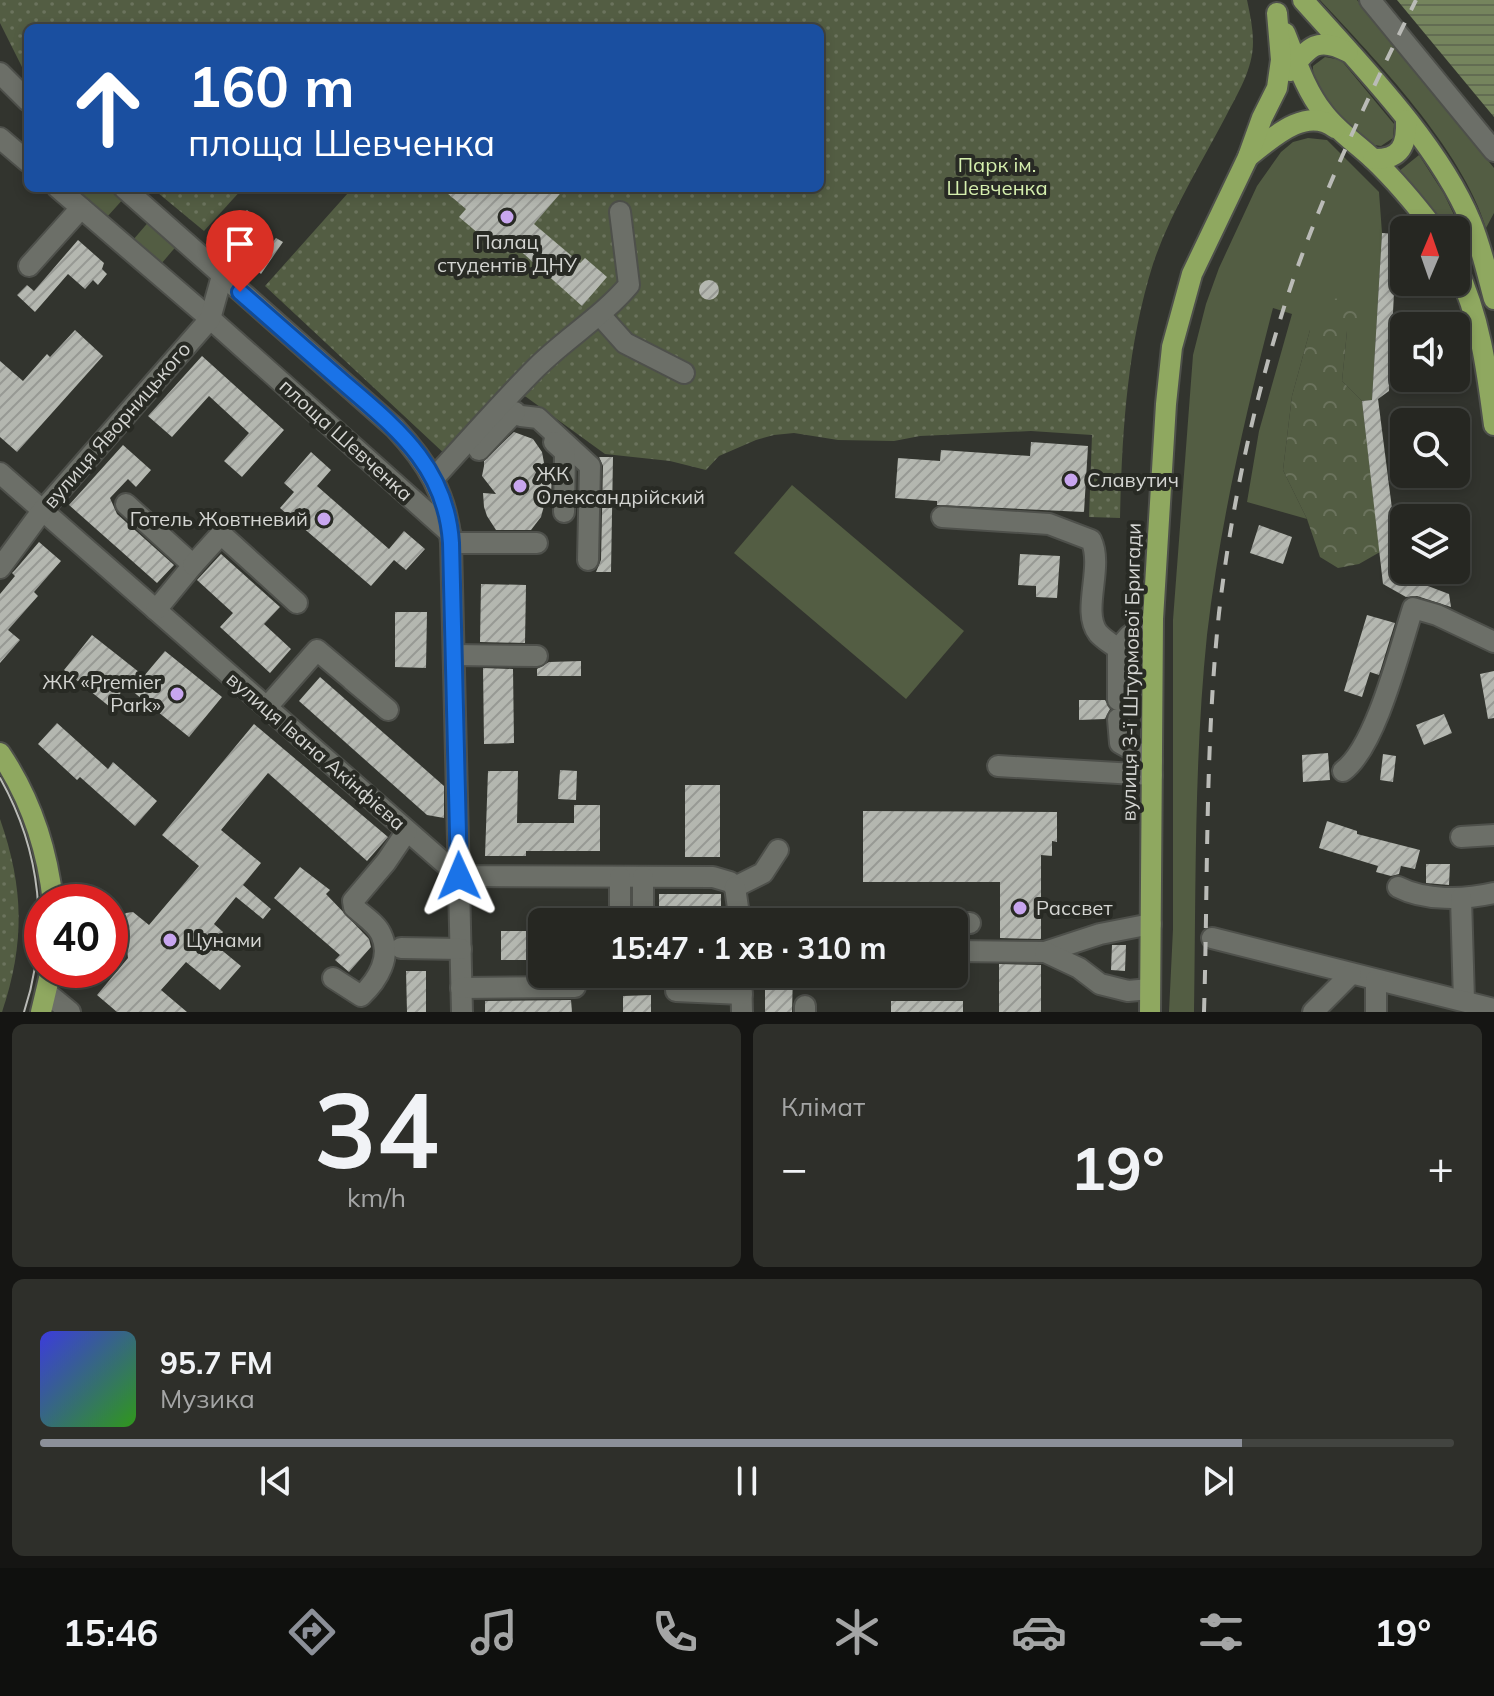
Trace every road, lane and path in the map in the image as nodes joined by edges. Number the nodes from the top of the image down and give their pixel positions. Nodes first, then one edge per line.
1 (1303, 0) edge
2 (1370, 0) edge
3 (1275, 6) edge
4 (1348, 52) junction
5 (1296, 62) junction
6 (0, 73) edge
7 (1277, 88) junction
8 (24, 97) edge
9 (1406, 120) junction
10 (1337, 129) junction
11 (0, 138) edge
12 (1494, 151) edge
13 (1248, 157) junction
14 (24, 159) edge
15 (1373, 159) junction
16 (63, 192) edge
17 (128, 192) edge
18 (81, 208) junction
19 (620, 212) dead end
20 (1425, 216) edge
21 (29, 266) dead end
22 (222, 276) junction
23 (1469, 296) edge
24 (1494, 299) edge
25 (600, 315) junction
26 (210, 319) junction
27 (684, 373) dead end
28 (513, 410) junction
29 (1494, 425) edge
30 (479, 450) dead end
31 (0, 473) edge
32 (434, 478) junction
33 (126, 504) dead end
34 (42, 511) junction
35 (564, 512) dead end
36 (942, 517) dead end
37 (451, 538) junction
38 (537, 543) dead end
39 (588, 560) dead end
40 (193, 565) junction
41 (0, 568) edge
42 (297, 603) dead end
43 (156, 610) junction
44 (1153, 619) junction
45 (1494, 642) edge
46 (1118, 649) junction
47 (454, 655) junction
48 (537, 656) dead end
49 (352, 680) dead end
50 (267, 707) junction
51 (0, 753) edge
52 (998, 766) dead end
53 (1152, 768) junction
54 (1343, 771) dead end
55 (407, 831) junction
56 (1494, 835) edge
57 (1461, 837) dead end
58 (778, 850) dead end
59 (459, 876) junction
60 (620, 877) junction
61 (643, 877) junction
62 (50, 884) edge
63 (735, 887) junction
64 (1398, 887) dead end
65 (1494, 893) edge
66 (1461, 898) junction
67 (620, 908) edge
68 (643, 908) edge
69 (738, 908) edge
70 (1151, 924) junction
71 (1212, 938) dead end
72 (401, 948) dead end
73 (461, 949) junction
74 (968, 951) edge
75 (1043, 952) junction
76 (1351, 974) junction
77 (333, 978) dead end
78 (1376, 980) junction
79 (528, 987) edge
80 (461, 988) junction
81 (1150, 989) junction
82 (676, 991) dead end
83 (742, 993) edge
84 (1464, 1001) junction
85 (44, 1003) edge
86 (1494, 1009) edge
87 (70, 1012) edge
88 (462, 1012) edge
89 (1150, 1012) edge
90 (1313, 1012) edge
91 (1376, 1012) edge

1 - 4 main road
2 - 12 street
3 - 5 main road
3 - 7 main road, вулиця 3-ї Штурмової Бригади
4 - 5 main road
4 - 9 main road
5 - 7 main road, вулиця 3-ї Штурмової Бригади
5 - 10 main road
6 - 8 street
7 - 13 main road, вулиця 3-ї Штурмової Бригади
9 - 15 main road
9 - 24 main road
10 - 13 main road, вулиця 3-ї Штурмової Бригади
10 - 15 main road
11 - 14 street
13 - 44 main road, вулиця 3-ї Штурмової Бригади
15 - 20 main road
16 - 18 street, площа Шевченка
17 - 22 street, площа Шевченка
18 - 21 street
18 - 26 street, площа Шевченка
19 - 25 street
22 - 26 street, вулиця Яворницького
22 - 32 street, площа Шевченка
23 - 29 main road
25 - 27 street
25 - 28 street
26 - 34 street, вулиця Яворницького
26 - 37 street, площа Шевченка
28 - 30 street
28 - 32 street
28 - 35 street
28 - 39 street
31 - 34 street, вулиця Івана Акінфієва
32 - 37 street, площа Шевченка
33 - 40 street
34 - 41 street, вулиця Яворницького
34 - 43 street, вулиця Івана Акінфієва
36 - 46 street
37 - 38 street
37 - 47 street
40 - 42 street
40 - 43 street
43 - 50 street, вулиця Івана Акінфієва
44 - 46 street
44 - 53 main road, вулиця 3-ї Штурмової Бригади
45 - 54 street
46 - 53 street
47 - 48 street
47 - 59 street
49 - 50 street
50 - 55 street, вулиця Івана Акінфієва
51 - 62 main road
52 - 53 street
53 - 70 main road, вулиця 3-ї Штурмової Бригади
55 - 59 street, вулиця Івана Акінфієва
55 - 77 street
56 - 57 street
58 - 63 street
59 - 60 street
59 - 73 street
60 - 61 street
60 - 67 street
61 - 63 street
61 - 68 street
63 - 69 street
64 - 66 street
65 - 66 street
66 - 84 street
70 - 75 street
70 - 81 main road, вулиця 3-ї Штурмової Бригади
71 - 76 street
72 - 73 street
73 - 80 street
74 - 75 street
75 - 81 street
76 - 78 street
76 - 90 street
78 - 84 street
78 - 91 street
79 - 80 street
80 - 88 street
81 - 89 main road, вулиця 3-ї Штурмової Бригади
82 - 83 street
84 - 86 street
85 - 87 street

